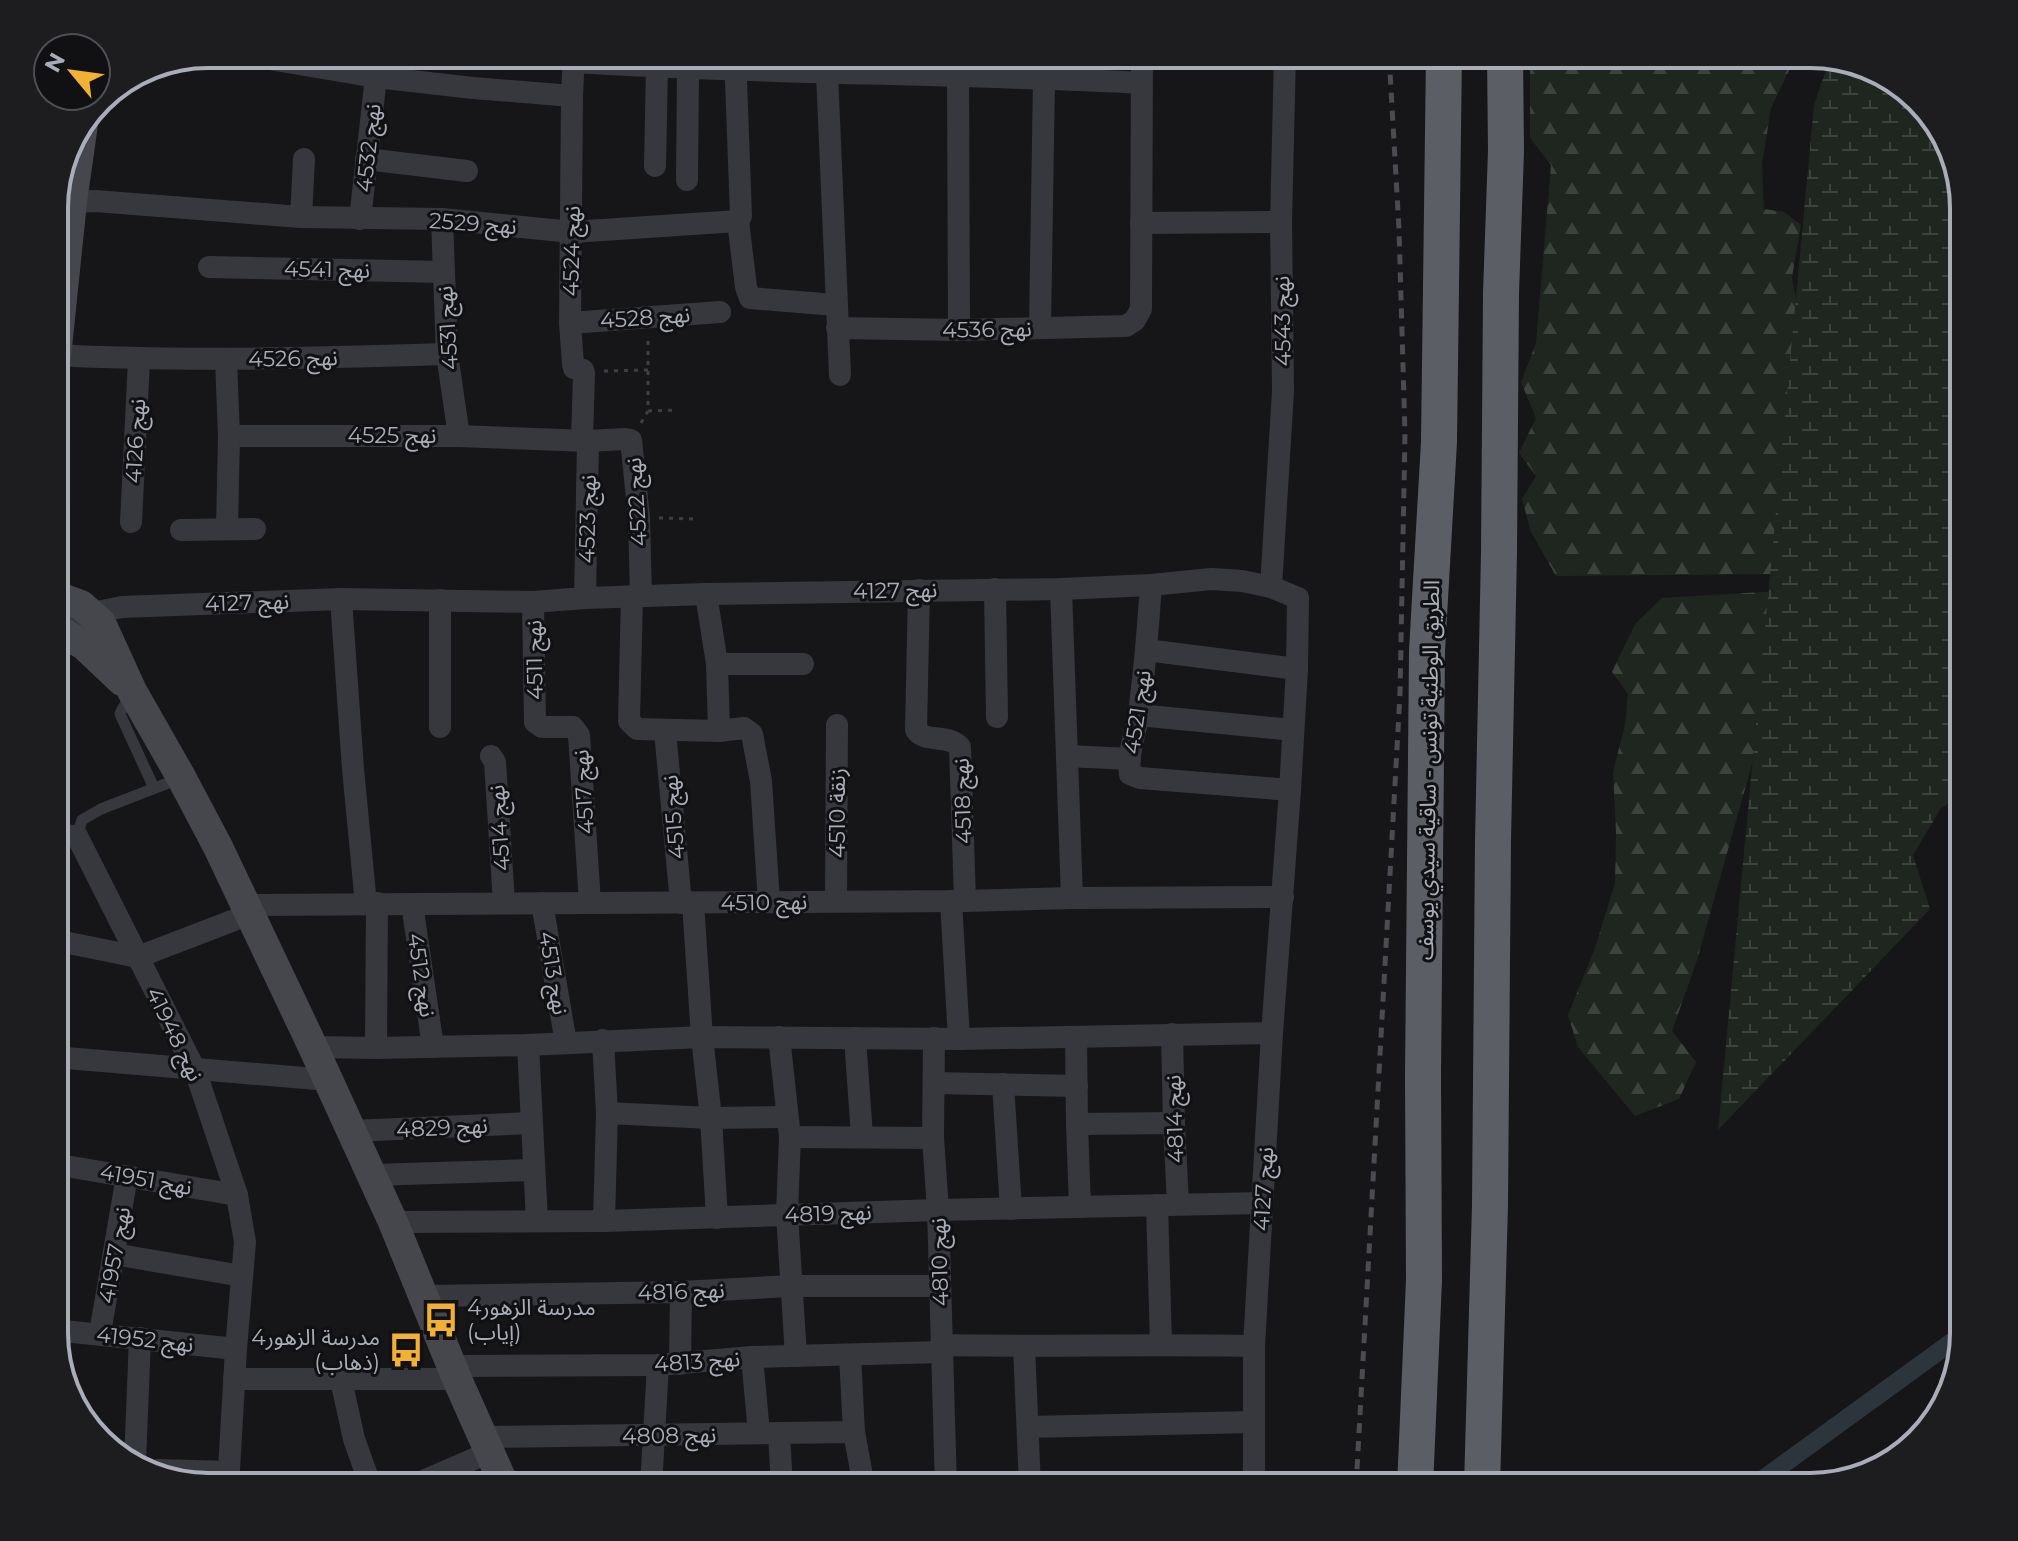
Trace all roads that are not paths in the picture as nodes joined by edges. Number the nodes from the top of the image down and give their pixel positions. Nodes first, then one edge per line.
1 (347, 68) edge
2 (573, 68) edge
3 (657, 68) edge
4 (672, 68) edge
5 (695, 68) edge
6 (735, 68) edge
7 (813, 68) edge
8 (842, 68) edge
9 (1142, 68) edge
10 (1285, 68) edge
11 (1444, 68) edge
12 (1505, 68) edge
13 (688, 69) junction
14 (958, 76) junction
15 (376, 77) junction
16 (1044, 78) junction
17 (1141, 83) junction
18 (572, 96) junction
19 (304, 159) dead end
20 (366, 159) junction
21 (655, 166) dead end
22 (467, 171) dead end
23 (687, 180) dead end
24 (68, 202) edge
25 (301, 217) junction
26 (360, 219) junction
27 (442, 219) junction
28 (738, 221) junction
29 (1281, 222) junction
30 (1141, 223) junction
31 (572, 232) junction
32 (209, 267) dead end
33 (444, 272) junction
34 (836, 305) junction
35 (720, 312) dead end
36 (570, 323) junction
37 (837, 328) junction
38 (1040, 328) junction
39 (959, 330) junction
40 (447, 354) junction
41 (139, 360) junction
42 (226, 360) junction
43 (68, 365) edge
44 (840, 375) dead end
45 (229, 436) junction
46 (459, 436) junction
47 (631, 440) joint
48 (585, 441) junction
49 (131, 522) dead end
50 (227, 529) junction
51 (255, 529) dead end
52 (181, 530) dead end
53 (1151, 585) junction
54 (1271, 587) junction
55 (995, 589) junction
56 (1061, 589) junction
57 (919, 590) junction
58 (706, 594) junction
59 (637, 596) junction
60 (585, 598) junction
61 (341, 599) junction
62 (68, 600) edge
63 (440, 600) junction
64 (533, 602) junction
65 (92, 613) junction
66 (68, 623) edge
67 (68, 636) edge
68 (1146, 650) junction
69 (717, 664) junction
70 (803, 664) dead end
71 (1297, 669) junction
72 (134, 694) junction
73 (1138, 715) junction
74 (997, 717) dead end
75 (535, 719) joint
76 (837, 725) dead end
77 (440, 727) dead end
78 (1293, 730) junction
79 (665, 731) junction
80 (719, 731) junction
81 (491, 756) dead end
82 (1067, 756) junction
83 (1130, 759) junction
84 (168, 783) junction
85 (1290, 790) junction
86 (68, 834) edge
87 (68, 839) edge
88 (1283, 897) junction
89 (1072, 898) junction
90 (836, 901) junction
91 (958, 901) junction
92 (769, 902) junction
93 (504, 903) junction
94 (542, 903) junction
95 (590, 903) junction
96 (687, 903) junction
97 (372, 904) junction
98 (412, 904) junction
99 (248, 910) junction
100 (68, 943) edge
101 (138, 957) junction
102 (1272, 1033) junction
103 (1172, 1034) junction
104 (702, 1037) junction
105 (779, 1037) junction
106 (1076, 1037) junction
107 (855, 1038) junction
108 (934, 1038) junction
109 (959, 1039) junction
110 (603, 1040) junction
111 (566, 1043) junction
112 (528, 1045) junction
113 (313, 1047) junction
114 (433, 1047) junction
115 (376, 1048) junction
116 (68, 1058) edge
117 (195, 1070) junction
118 (328, 1080) junction
119 (934, 1083) junction
120 (1003, 1084) junction
121 (1077, 1086) junction
122 (607, 1113) junction
123 (711, 1118) junction
124 (531, 1123) junction
125 (1174, 1123) junction
126 (1077, 1124) junction
127 (788, 1127) junction
128 (352, 1131) junction
129 (862, 1136) junction
130 (933, 1138) junction
131 (68, 1166) edge
132 (533, 1170) junction
133 (372, 1175) junction
134 (127, 1176) junction
135 (237, 1195) junction
136 (1262, 1203) junction
137 (1167, 1204) junction
138 (1080, 1207) junction
139 (1011, 1209) junction
140 (938, 1210) junction
141 (787, 1214) junction
142 (717, 1218) junction
143 (537, 1221) junction
144 (604, 1221) junction
145 (393, 1222) junction
146 (114, 1254) junction
147 (242, 1276) junction
148 (791, 1286) junction
149 (939, 1286) junction
150 (681, 1292) junction
151 (423, 1296) junction
152 (68, 1331) edge
153 (100, 1333) junction
154 (140, 1338) junction
155 (1161, 1344) junction
156 (1024, 1346) junction
157 (1254, 1346) junction
158 (942, 1348) junction
159 (236, 1349) junction
160 (850, 1355) junction
161 (796, 1356) junction
162 (752, 1357) junction
163 (669, 1365) junction
164 (455, 1373) junction
165 (234, 1379) junction
166 (341, 1380) junction
167 (1253, 1422) junction
168 (1028, 1427) junction
169 (854, 1432) junction
170 (769, 1433) junction
171 (653, 1436) junction
172 (487, 1445) junction
173 (135, 1452) edge
174 (229, 1473) edge
175 (366, 1473) edge
176 (435, 1473) edge
177 (499, 1473) edge
178 (652, 1473) edge
179 (779, 1473) edge
180 (861, 1473) edge
181 (946, 1473) edge
182 (1030, 1473) edge
183 (1254, 1473) edge
184 (1416, 1473) edge
185 (1482, 1473) edge

1 - 15 street
2 - 18 street, نهج 4524
3 - 21 street
4 - 13 street
5 - 13 street
6 - 28 street
7 - 34 street
8 - 14 street
9 - 17 street
10 - 29 street, نهج 4543
11 - 184 highway, الطريق الوطنية تونس - ساقية سيدي يوسف
12 - 185 highway
13 - 23 street
14 - 16 street
14 - 39 street
15 - 18 street
15 - 20 street, نهج 4532
16 - 17 street
16 - 38 street
17 - 30 street
18 - 31 street, نهج 4524
19 - 25 street
20 - 22 street
20 - 26 street, نهج 4532
24 - 25 street, نهج 2529
25 - 26 street, نهج 2529
26 - 27 street, نهج 2529
27 - 31 street, نهج 2529
27 - 33 street, نهج 4531
28 - 31 street, نهج 2529
28 - 34 street
29 - 30 street
29 - 54 street, نهج 4543
30 - 38 street, نهج 4536
31 - 36 street, نهج 4524
32 - 33 street, نهج 4541
33 - 40 street, نهج 4531
34 - 37 street
35 - 36 street, نهج 4528
36 - 48 street, نهج 4524
37 - 39 street, نهج 4536
37 - 44 street
38 - 39 street, نهج 4536
40 - 42 street, نهج 4526
40 - 46 street, نهج 4531
41 - 42 street, نهج 4526
41 - 43 street, نهج 4526
41 - 49 street, نهج 4126
42 - 45 street
45 - 46 street, نهج 4525
45 - 50 street
46 - 48 street, نهج 4525
47 - 48 street, نهج 4525
47 - 59 street, نهج 4522
48 - 60 street, نهج 4523
50 - 51 street
50 - 52 street
53 - 54 street, نهج 4127
53 - 56 street, نهج 4127
53 - 68 street, نهج 4521
54 - 71 street, نهج 4127
55 - 56 street, نهج 4127
55 - 57 street, نهج 4127
55 - 74 street
56 - 82 street
57 - 58 street, نهج 4127
57 - 91 street, نهج 4518
58 - 59 street, نهج 4127
58 - 69 street
59 - 60 street, نهج 4127
59 - 79 street, نهج 4522
60 - 64 street, نهج 4127
61 - 63 street, نهج 4127
61 - 65 street, نهج 4127
61 - 97 street
62 - 65 main road
63 - 64 street, نهج 4127
63 - 77 street
64 - 75 street, نهج 4511
65 - 66 street, نهج 4127
65 - 72 main road
67 - 72 main road
68 - 71 street
68 - 73 street, نهج 4521
69 - 70 street
69 - 80 street
71 - 78 street, نهج 4127
72 - 84 main road
73 - 78 street
73 - 83 street, نهج 4521
75 - 95 street, نهج 4517
76 - 90 street, زنقة 4510
78 - 85 street, نهج 4127
79 - 80 street
79 - 96 street, نهج 4515
80 - 92 street
81 - 93 street, نهج 4514
82 - 83 street
82 - 89 street
83 - 85 street, نهج 4521
84 - 86 lane
84 - 99 main road
85 - 88 street, نهج 4127
87 - 101 street, نهج 41948
88 - 89 street, نهج 4510
88 - 102 street, نهج 4127
89 - 91 street, نهج 4510
90 - 91 street, نهج 4510
90 - 92 street, نهج 4510
91 - 109 street, نهج 4518
92 - 96 street, نهج 4510
93 - 94 street, نهج 4510
93 - 98 street, نهج 4510
94 - 95 street, نهج 4510
94 - 111 street, نهج 4513
95 - 96 street, نهج 4510
96 - 104 street, نهج 4515
97 - 98 street, نهج 4510
97 - 99 street, نهج 4510
97 - 115 street
98 - 114 street, نهج 4512
99 - 101 street
99 - 113 main road
100 - 101 street
101 - 117 street, نهج 41948
102 - 103 street
102 - 136 street, نهج 4127
103 - 106 street
103 - 125 street, نهج 4814
104 - 105 street
104 - 110 street
104 - 123 street, نهج 4515
105 - 107 street
105 - 127 street
106 - 109 street
106 - 121 street
107 - 108 street
107 - 129 street
108 - 109 street
108 - 119 street, نهج 4810
110 - 111 street
110 - 122 street
111 - 112 street
112 - 114 street
112 - 124 street
113 - 115 street
113 - 118 main road
114 - 115 street
116 - 117 street
117 - 118 street
117 - 135 street, نهج 41948
118 - 128 main road
119 - 120 street
119 - 130 street, نهج 4810
120 - 121 street
120 - 139 street
121 - 126 street
122 - 123 street
122 - 144 street
123 - 127 street
123 - 142 street, نهج 4515
124 - 128 street, نهج 4829
124 - 132 street
125 - 126 street
125 - 137 street, نهج 4814
126 - 138 street
127 - 129 street
127 - 141 street
128 - 133 main road
129 - 130 street
130 - 140 street, نهج 4810
131 - 134 street, نهج 41951
132 - 133 street
132 - 143 street
133 - 145 main road
134 - 135 street, نهج 41951
134 - 146 street, نهج 41957
135 - 147 street, نهج 41948
136 - 137 street, نهج 4819
136 - 157 street, نهج 4127
137 - 138 street, نهج 4819
137 - 155 street, نهج 4814
138 - 139 street, نهج 4819
139 - 140 street, نهج 4819
140 - 141 street, نهج 4819
140 - 149 street, نهج 4810
141 - 142 street, نهج 4819
141 - 148 street
142 - 144 street, نهج 4819
143 - 144 street, نهج 4819
143 - 145 street, نهج 4819
145 - 151 main road
146 - 147 street
146 - 153 street, نهج 41957
147 - 159 street, نهج 41948
148 - 149 street, نهج 4816
148 - 150 street, نهج 4816
148 - 161 street
149 - 158 street, نهج 4810
150 - 151 street, نهج 4816
150 - 163 street
151 - 164 main road
152 - 153 street, نهج 41952
153 - 154 street, نهج 41952
154 - 159 street, نهج 41952
154 - 173 street
155 - 156 street, نهج 4813
155 - 157 street, نهج 4813
156 - 158 street, نهج 4813
156 - 168 street
157 - 167 street, نهج 4127
158 - 160 street, نهج 4813
158 - 181 street, نهج 4810
159 - 165 street, نهج 41948
160 - 161 street, نهج 4813
160 - 169 street
161 - 162 street, نهج 4813
162 - 163 street, نهج 4813
162 - 170 street
163 - 164 street, نهج 4813
163 - 171 street
164 - 166 street
164 - 172 main road
165 - 166 street
165 - 174 street, نهج 41948
166 - 175 street
167 - 168 street
167 - 183 street, نهج 4127
168 - 182 street
169 - 170 street, نهج 4808
169 - 180 street
170 - 171 street, نهج 4808
170 - 179 street
171 - 172 street, نهج 4808
171 - 178 street
172 - 176 street
172 - 177 main road

